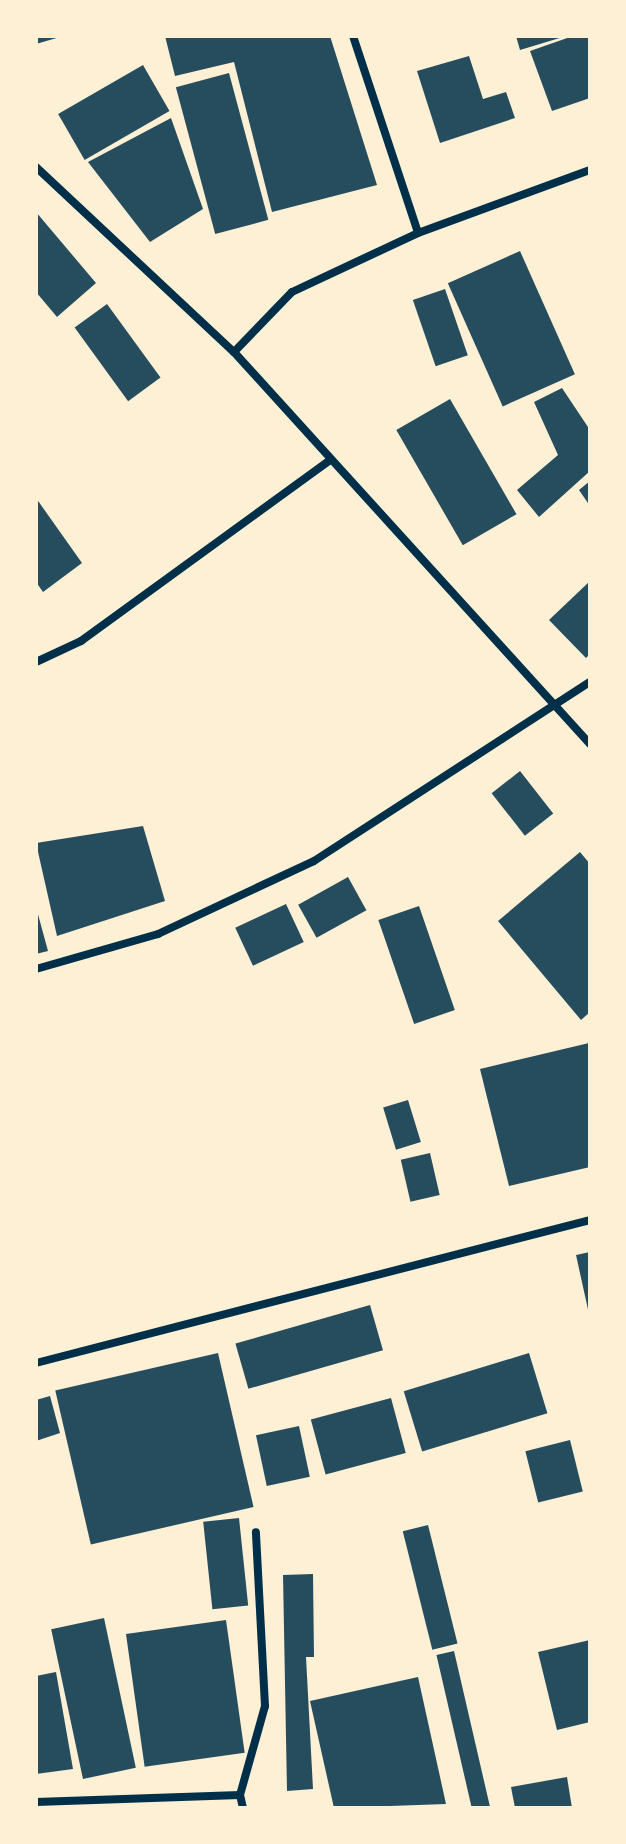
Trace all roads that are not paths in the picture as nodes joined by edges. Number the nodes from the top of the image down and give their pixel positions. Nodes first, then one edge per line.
1 (353, 36) edge
2 (36, 167) edge
3 (590, 170) edge
4 (418, 233) junction
5 (234, 352) junction
6 (330, 460) junction
7 (36, 662) edge
8 (590, 682) edge
9 (557, 707) junction
10 (590, 744) edge
11 (36, 969) edge
12 (590, 1220) edge
13 (36, 1363) edge
14 (256, 1532) dead end
15 (240, 1795) junction
16 (36, 1802) edge
17 (243, 1808) edge

1 - 4 street
2 - 5 street
3 - 4 street
4 - 5 street
5 - 6 street
6 - 7 street
6 - 9 street
8 - 9 street
9 - 10 street
9 - 11 street
12 - 13 street
14 - 15 street
15 - 16 street
15 - 17 street

